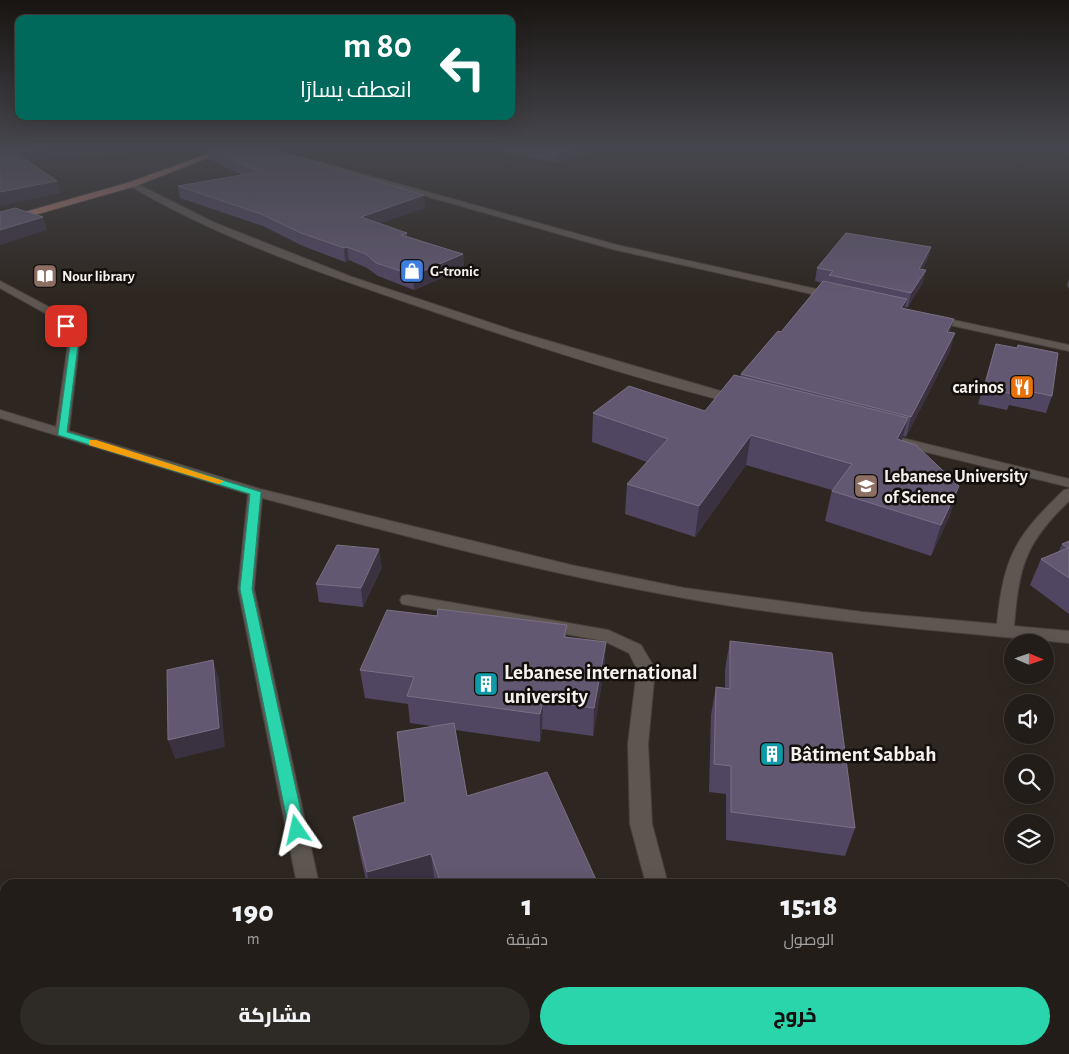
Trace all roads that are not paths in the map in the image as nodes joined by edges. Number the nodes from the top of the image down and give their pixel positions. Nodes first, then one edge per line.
1 (87, 197) edge
2 (156, 197) edge
3 (438, 197) edge
4 (0, 222) edge
5 (0, 284) edge
6 (844, 298) edge
7 (928, 317) edge
8 (1069, 348) edge
9 (751, 403) edge
10 (3, 419) edge
11 (62, 433) junction
12 (885, 438) edge
13 (1069, 483) edge
14 (256, 492) junction
15 (1069, 493) edge
16 (408, 600) dead end
17 (1005, 632) junction
18 (1069, 637) edge
19 (307, 879) edge
20 (656, 879) edge

1 - 4 main road
2 - 9 street
3 - 6 street
5 - 11 street
7 - 8 street
10 - 11 street
11 - 14 street
12 - 13 street
14 - 17 street
14 - 19 street
15 - 17 street
16 - 20 street
17 - 18 street

